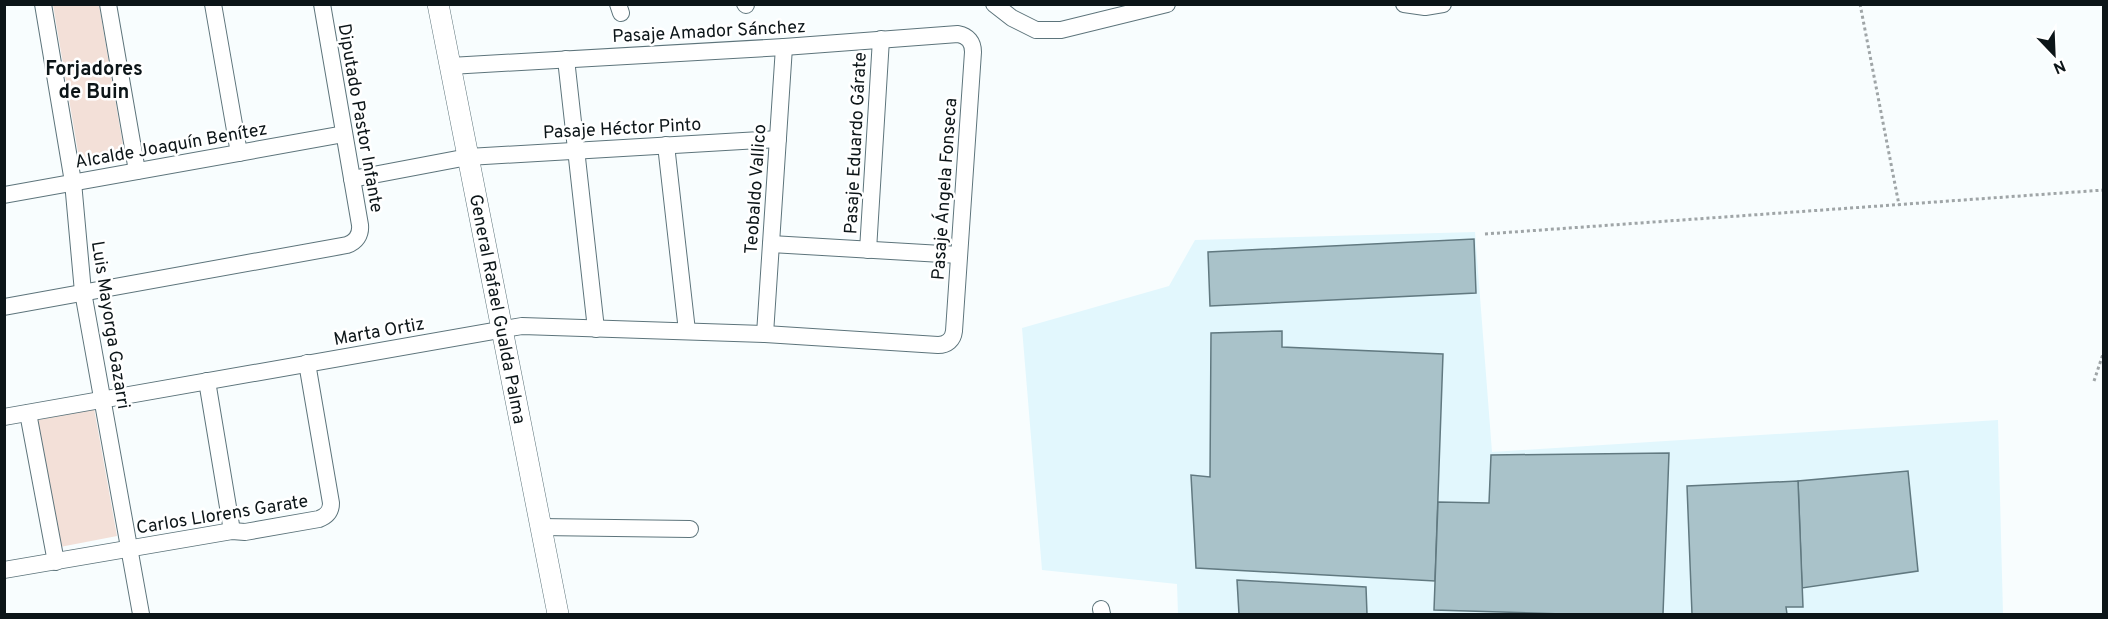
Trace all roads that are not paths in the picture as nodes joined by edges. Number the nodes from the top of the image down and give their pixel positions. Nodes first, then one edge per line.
1 (42, 4) edge
2 (108, 4) edge
3 (213, 4) edge
4 (322, 4) edge
5 (438, 4) edge
6 (994, 4) edge
7 (1167, 4) edge
8 (1443, 4) edge
9 (1415, 5) edge
10 (881, 39) junction
11 (969, 39) joint
12 (784, 47) junction
13 (566, 59) junction
14 (450, 66) junction
15 (344, 134) junction
16 (778, 139) junction
17 (666, 146) junction
18 (576, 151) junction
19 (238, 153) junction
20 (468, 157) junction
21 (137, 171) junction
22 (352, 179) junction
23 (73, 182) junction
24 (4, 195) edge
25 (771, 244) junction
26 (868, 250) junction
27 (959, 255) junction
28 (83, 292) junction
29 (4, 306) edge
30 (503, 328) junction
31 (596, 329) junction
32 (687, 331) junction
33 (765, 334) junction
34 (950, 341) joint
35 (307, 363) junction
36 (207, 381) junction
37 (102, 400) junction
38 (28, 413) junction
39 (4, 417) edge
40 (540, 527) junction
41 (690, 529) dead end
42 (232, 531) junction
43 (129, 548) junction
44 (56, 562) junction
45 (4, 570) edge
46 (141, 615) edge
47 (558, 615) edge

1 - 23 street, Luis Mayorga Gazarri
2 - 21 street
3 - 19 street
4 - 15 street, Diputado Pastor Infante
5 - 14 main road, General Rafael Gualda Palma
6 - 7 street
8 - 9 street
10 - 11 street, Pasaje Amador Sánchez
10 - 12 street, Pasaje Amador Sánchez
10 - 26 street, Pasaje Eduardo Gárate
11 - 27 street, Pasaje Ángela Fonseca
12 - 13 street, Pasaje Amador Sánchez
12 - 16 street, Teobaldo Vallico
13 - 14 street, Pasaje Amador Sánchez
13 - 18 street
14 - 20 main road, General Rafael Gualda Palma
15 - 19 street, Alcalde Joaquín Benítez
15 - 22 street, Diputado Pastor Infante
16 - 17 street, Pasaje Héctor Pinto
16 - 25 street, Teobaldo Vallico
17 - 18 street, Pasaje Héctor Pinto
17 - 32 street
18 - 20 street, Pasaje Héctor Pinto
18 - 31 street
19 - 21 street, Alcalde Joaquín Benítez
20 - 22 street, Pasaje Héctor Pinto
20 - 30 main road, General Rafael Gualda Palma
21 - 23 street, Alcalde Joaquín Benítez
22 - 28 street, Diputado Pastor Infante
23 - 24 street, Alcalde Joaquín Benítez
23 - 28 street, Luis Mayorga Gazarri
25 - 26 street
25 - 33 street, Teobaldo Vallico
26 - 27 street
27 - 34 street, Pasaje Ángela Fonseca
28 - 29 street
28 - 37 street, Luis Mayorga Gazarri
30 - 31 street, Marta Ortiz
30 - 35 street, Marta Ortiz
30 - 40 main road, General Rafael Gualda Palma
31 - 32 street, Marta Ortiz
32 - 33 street, Marta Ortiz
33 - 34 street, Marta Ortiz
35 - 36 street, Marta Ortiz
35 - 42 street, Carlos Llorens Garate
36 - 37 street, Marta Ortiz
36 - 42 street
37 - 38 street, Marta Ortiz
37 - 43 street, Luis Mayorga Gazarri
38 - 39 street, Marta Ortiz
38 - 44 street
40 - 41 street
40 - 47 main road, General Rafael Gualda Palma
42 - 43 street, Carlos Llorens Garate
43 - 44 street, Carlos Llorens Garate
43 - 46 street, Luis Mayorga Gazarri
44 - 45 street, Carlos Llorens Garate

